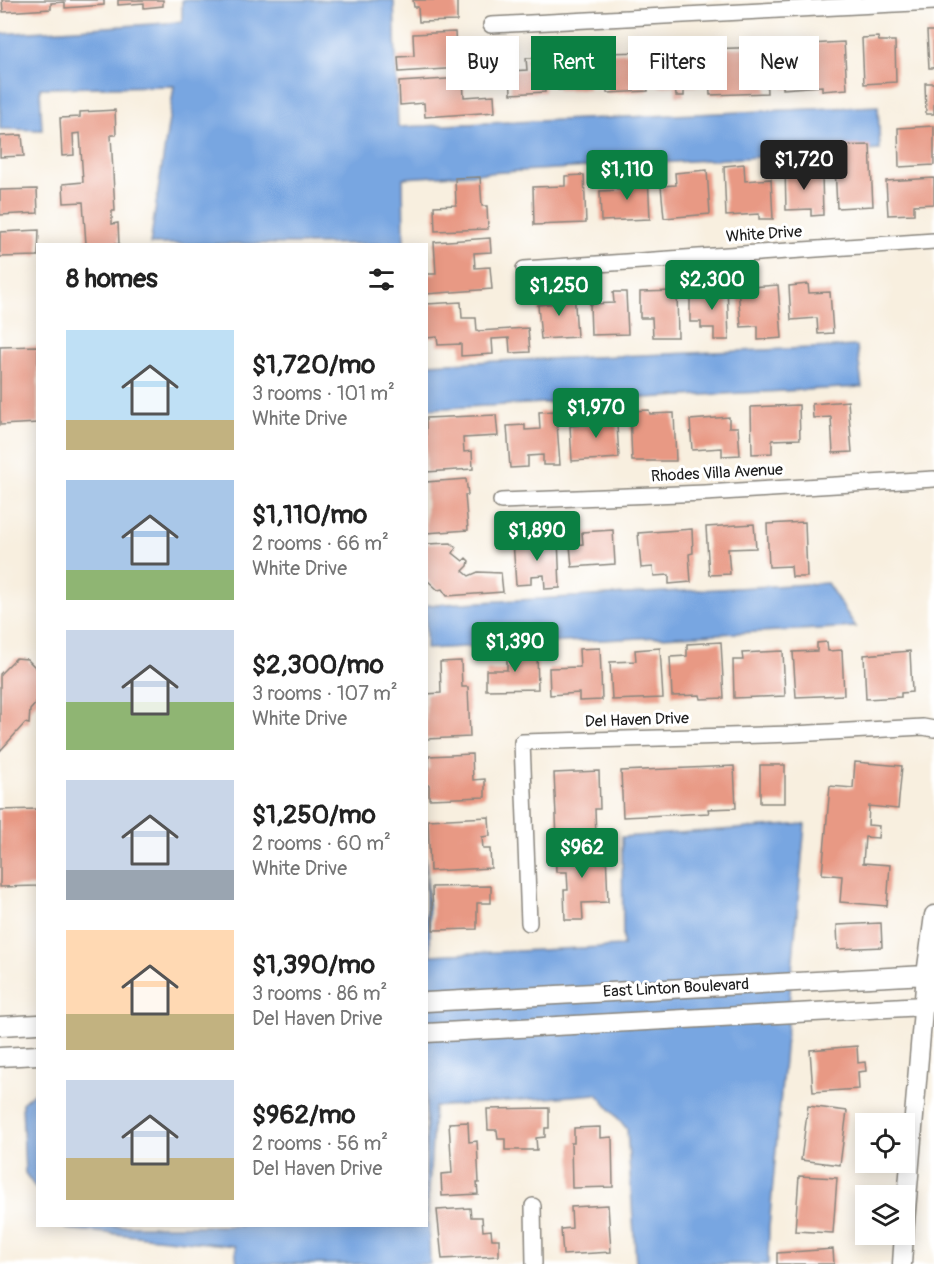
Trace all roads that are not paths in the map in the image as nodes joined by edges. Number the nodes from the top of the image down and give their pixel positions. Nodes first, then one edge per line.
1 (934, 2) edge
2 (491, 25) dead end
3 (934, 241) edge
4 (524, 269) dead end
5 (934, 479) edge
6 (501, 501) dead end
7 (934, 729) edge
8 (934, 915) edge
9 (529, 923) dead end
10 (926, 975) junction
11 (428, 1002) edge
12 (924, 1006) junction
13 (36, 1024) edge
14 (0, 1026) edge
15 (428, 1033) edge
16 (36, 1055) edge
17 (0, 1058) edge
18 (908, 1185) edge
19 (533, 1206) dead end
20 (903, 1245) edge
21 (534, 1264) edge
22 (902, 1264) edge

1 - 2 street
3 - 4 street, White Drive
5 - 6 street, Rhodes Villa Avenue
7 - 9 street, Del Haven Drive
8 - 10 main road
10 - 11 main road, East Linton Boulevard
10 - 12 main road
12 - 15 main road, East Linton Boulevard
12 - 18 main road
13 - 14 main road
16 - 17 main road
19 - 21 street
20 - 22 main road

